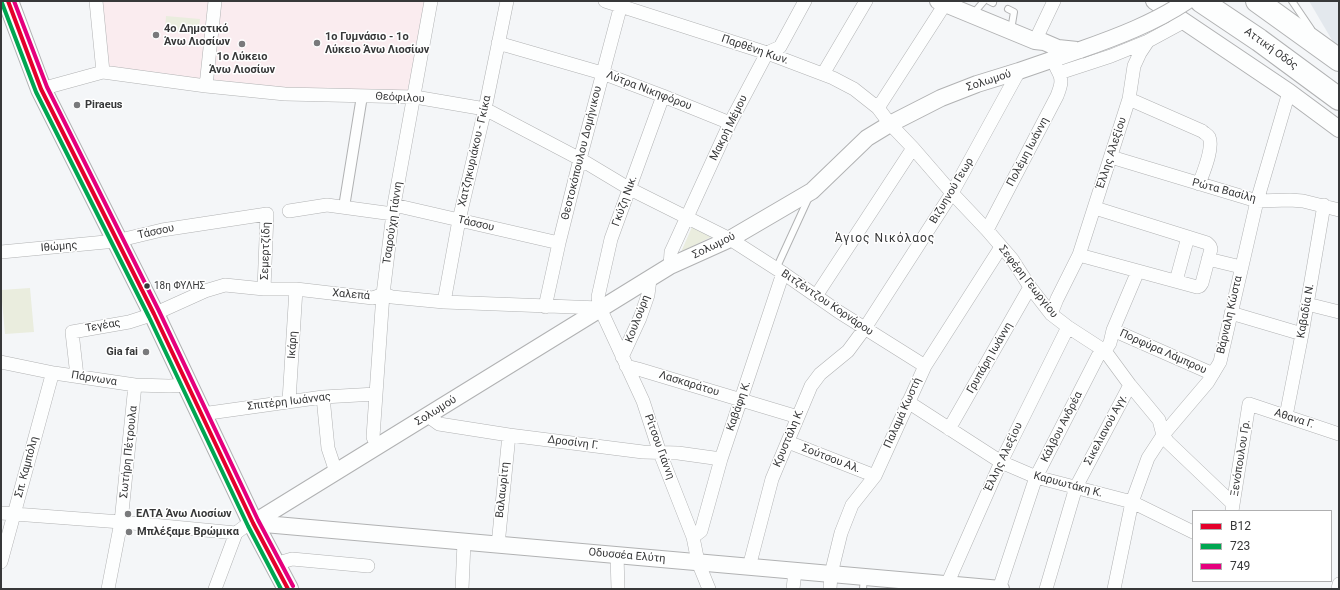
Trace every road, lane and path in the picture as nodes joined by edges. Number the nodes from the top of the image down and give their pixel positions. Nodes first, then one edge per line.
1 (96, 1) edge
2 (215, 1) edge
3 (431, 1) edge
4 (507, 1) edge
5 (605, 1) edge
6 (805, 1) edge
7 (866, 1) edge
8 (984, 1) edge
9 (1054, 1) edge
10 (1154, 1) edge
11 (1187, 1) edge
12 (1201, 1) edge
13 (1257, 1) edge
14 (1292, 1) edge
15 (944, 2) edge
16 (621, 3) edge
17 (7, 9) edge
18 (1008, 9) dead end
19 (972, 15) junction
20 (1184, 21) junction
21 (1011, 31) junction
22 (1035, 41) junction
23 (1148, 41) junction
24 (498, 43) junction
25 (1080, 50) junction
26 (767, 53) junction
27 (1332, 55) edge
28 (1111, 56) junction
29 (1055, 66) junction
30 (103, 72) junction
31 (1020, 72) junction
32 (602, 73) junction
33 (823, 74) junction
34 (1132, 80) junction
35 (206, 86) junction
36 (40, 89) junction
37 (1290, 92) junction
38 (362, 96) junction
39 (663, 96) junction
40 (414, 97) junction
41 (1129, 99) junction
42 (1339, 99) edge
43 (878, 108) junction
44 (485, 109) junction
45 (730, 123) junction
46 (890, 124) junction
47 (1339, 129) edge
48 (913, 148) junction
49 (1111, 157) junction
50 (580, 159) junction
51 (1199, 184) junction
52 (630, 189) junction
53 (812, 191) junction
54 (952, 193) junction
55 (1257, 201) junction
56 (1324, 205) junction
57 (344, 207) junction
58 (1095, 208) junction
59 (393, 210) junction
60 (1339, 210) edge
61 (289, 211) dead end
62 (267, 214) joint
63 (687, 218) junction
64 (459, 220) junction
65 (987, 230) junction
66 (1188, 237) junction
67 (730, 239) junction
68 (116, 241) junction
69 (559, 243) junction
70 (1001, 247) junction
71 (1, 252) edge
72 (1079, 255) junction
73 (1208, 259) junction
74 (670, 266) junction
75 (1242, 267) junction
76 (780, 271) junction
77 (1138, 271) junction
78 (650, 279) junction
79 (1176, 281) junction
80 (1030, 287) junction
81 (264, 289) junction
82 (296, 289) junction
83 (383, 294) junction
84 (816, 296) junction
85 (444, 302) junction
86 (1307, 304) junction
87 (545, 307) junction
88 (600, 308) junction
89 (1339, 312) edge
90 (1231, 313) junction
91 (154, 314) junction
92 (1051, 314) junction
93 (1068, 327) junction
94 (865, 328) junction
95 (1113, 330) junction
96 (1302, 334) junction
97 (1105, 351) junction
98 (1, 362) edge
99 (624, 362) junction
100 (925, 366) junction
101 (54, 373) junction
102 (1213, 374) junction
103 (77, 376) junction
104 (135, 385) junction
105 (188, 385) junction
106 (1130, 385) junction
107 (376, 394) junction
108 (323, 397) junction
109 (742, 399) junction
110 (289, 401) junction
111 (908, 402) junction
112 (1249, 404) joint
113 (202, 414) junction
114 (428, 416) junction
115 (1286, 416) junction
116 (798, 417) junction
117 (949, 429) junction
118 (1339, 434) edge
119 (509, 435) junction
120 (1164, 435) junction
121 (788, 442) junction
122 (378, 447) junction
123 (660, 453) junction
124 (721, 459) junction
125 (1001, 462) junction
126 (336, 472) junction
127 (875, 476) junction
128 (1036, 477) junction
129 (1076, 487) junction
130 (1132, 502) junction
131 (1233, 507) edge
132 (1, 513) edge
133 (15, 514) junction
134 (121, 522) junction
135 (244, 528) junction
136 (1192, 532) edge
137 (693, 537) junction
138 (464, 542) junction
139 (498, 545) junction
140 (618, 555) junction
141 (1, 562) edge
142 (698, 562) junction
143 (368, 566) dead end
144 (750, 567) junction
145 (278, 571) edge
146 (795, 571) junction
147 (830, 582) edge
148 (863, 583) edge
149 (1339, 584) edge
150 (946, 587) edge
151 (108, 589) edge
152 (215, 589) edge
153 (462, 589) edge
154 (618, 589) edge
155 (709, 589) edge
156 (793, 589) edge
157 (1000, 589) edge
158 (1046, 589) edge
159 (1114, 589) edge
160 (1338, 589) edge

1 - 30 street
2 - 35 street
3 - 40 street, Τσαρούχη Γιάννη
4 - 24 street, Χατζηκυριάκου - Γκίκα
5 - 16 street, Παρθένη Κων.
6 - 26 street, Μακρή Μέμου
7 - 33 street
8 - 19 lane
9 - 22 street
10 - 20 street
11 - 25 street, Σολωμού, bridge
12 - 42 highway, Αττική Οδός
13 - 27 highway
14 - 27 lane
15 - 19 street
15 - 43 street
16 - 26 street, Παρθένη Κων.
16 - 32 street, Θεοτοκόπουλου Δομήνικου
17 - 36 main road
18 - 21 lane
19 - 21 street
20 - 23 street
20 - 37 street
21 - 22 street
22 - 25 street
22 - 29 street
23 - 28 street
23 - 34 street, Έλλης Αλεξίου
24 - 32 street, Λύτρα Νικηφόρου
24 - 44 street, Χατζηκυριάκου - Γκίκα
25 - 29 street, Σολωμού
26 - 33 street, Παρθένη Κων.
26 - 45 street, Μακρή Μέμου
28 - 29 street
28 - 34 street
29 - 31 street, Σολωμού
29 - 65 street, Πολέμη Ιωάννη
30 - 35 street, Θεόφιλου
30 - 36 street, Θεόφιλου
31 - 46 street, Σολωμού
31 - 54 street, Βιζυηνού Γεωρ
32 - 39 street, Λύτρα Νικηφόρου
32 - 50 street, Θεοτοκόπουλου Δομήνικου
33 - 43 street, Παρθένη Κων.
34 - 41 street, Έλλης Αλεξίου
35 - 38 street, Θεόφιλου
36 - 68 main road
37 - 47 street
37 - 55 street, Βάρναλη Κώστα
38 - 40 street, Θεόφιλου
38 - 57 street
39 - 45 street, Λύτρα Νικηφόρου
39 - 52 street, Γκύζη Νικ.
40 - 44 street, Θεόφιλου
40 - 59 street, Τσαρούχη Γιάννη
41 - 49 street, Έλλης Αλεξίου
41 - 51 street
43 - 46 street, Παρθένη Κων.
44 - 50 street, Θεόφιλου
44 - 64 street, Χατζηκυριάκου - Γκίκα
45 - 63 street, Μακρή Μέμου
46 - 48 street, Σεφέρη Γεωργίου
46 - 53 street, Σολωμού
48 - 54 street, Σεφέρη Γεωργίου
48 - 84 street
49 - 51 street, Ρώτα Βασίλη
49 - 58 street, Έλλης Αλεξίου
50 - 52 street, Θεόφιλου
50 - 69 street, Θεοτοκόπουλου Δομήνικου
51 - 55 street, Ρώτα Βασίλη
52 - 63 street, Θεόφιλου
52 - 88 street, Γκύζη Νικ.
53 - 67 street, Σολωμού
53 - 76 lane
54 - 65 street, Σεφέρη Γεωργίου
54 - 94 street, Βιζυηνού Γεωρ
55 - 56 street, Ρώτα Βασίλη
55 - 75 street, Βάρναλη Κώστα
56 - 60 street, Ρώτα Βασίλη
56 - 86 street, Καβαδία Ν.
57 - 59 street, Τάσσου
57 - 61 street, Τάσσου
58 - 66 street
58 - 72 street, Έλλης Αλεξίου
59 - 64 street, Τάσσου
59 - 83 street, Τσαρούχη Γιάννη
62 - 68 street, Τάσσου
62 - 81 street, Σεμερτζίδη
63 - 67 street, Θεόφιλου
63 - 74 street, Μακρή Μέμου
64 - 69 street, Τάσσου
64 - 85 street, Χατζηκυριάκου - Γκίκα
65 - 70 street, Σεφέρη Γεωργίου
66 - 73 street
66 - 79 street
67 - 74 street, Σολωμού
67 - 76 street, Βιτζέντζου Κορνάρου
68 - 71 street, Ιθώμης
68 - 91 main road
69 - 87 street, Θεοτοκόπουλου Δομήνικου
70 - 80 street, Σεφέρη Γεωργίου
70 - 100 street, Παλαμά Κωστή
72 - 77 street
72 - 92 street, Έλλης Αλεξίου
73 - 75 street
73 - 79 street
74 - 78 street, Σολωμού
75 - 90 street, Βάρναλη Κώστα
76 - 84 street, Βιτζέντζου Κορνάρου
76 - 109 street, Καβάφη Κ.
77 - 79 street
77 - 95 street, Κάλβου Ανδρέα
78 - 88 street, Σολωμού
78 - 99 street, Κουλούρη
80 - 92 street, Σεφέρη Γεωργίου
80 - 117 street, Γρυπάρη Ιωάννη
81 - 82 street, Χαλεπά
81 - 91 street, Χαλεπά
82 - 83 street, Χαλεπά
82 - 110 street, Ικάρη
83 - 85 street, Χαλεπά
83 - 107 street, Τσαρούχη Γιάννη
84 - 94 street, Βιτζέντζου Κορνάρου
85 - 87 street, Χαλεπά
86 - 89 street
86 - 96 street, Καβαδία Ν.
87 - 88 street, Χαλεπά
88 - 99 street, Ρίτσου Γιάννη
88 - 114 street, Σολωμού
90 - 96 street
90 - 102 street, Βάρναλη Κώστα
91 - 103 street, Τεγέας
91 - 105 main road
92 - 93 street, Σεφέρη Γεωργίου
93 - 97 street, Σεφέρη Γεωργίου
93 - 125 street, Έλλης Αλεξίου
94 - 100 street, Βιτζέντζου Κορνάρου
94 - 116 street, Κρυστάλη Κ.
95 - 97 street, Κάλβου Ανδρέα
95 - 102 street, Πορφύρα Λάμπρου
96 - 115 street, Καβαδία Ν.
97 - 106 street, Σεφέρη Γεωργίου
97 - 128 street, Κάλβου Ανδρέα
98 - 101 street, Πάρνωνα
99 - 109 street, Λασκαράτου
99 - 123 street, Ρίτσου Γιάννη
100 - 111 street, Παλαμά Κωστή
101 - 103 street, Πάρνωνα
101 - 133 street, Σπ. Καμπόλη
102 - 120 street, Βάρναλη Κώστα
103 - 104 street, Πάρνωνα
104 - 105 street, Πάρνωνα
104 - 134 street, Σωτήρη Πέτρουλα
105 - 113 main road
106 - 120 street, Σεφέρη Γεωργίου
106 - 129 street, Σικελιανού Αγγ.
107 - 108 street, Σπιτέρη Ιωάννας
107 - 122 street, Τσαρούχη Γιάννη
108 - 110 street, Σπιτέρη Ιωάννας
108 - 126 street
109 - 116 street, Λασκαράτου
109 - 124 street, Καβάφη Κ.
110 - 113 street, Σπιτέρη Ιωάννας
111 - 117 street, Καρυωτάκη Κ.
111 - 127 street, Παλαμά Κωστή
112 - 115 street, Αθανα Γ.
112 - 131 street, Ξενόπουλου Γρ.
113 - 135 main road
114 - 119 street, Δροσίνη Γ.
114 - 122 street, Σολωμού
115 - 118 street, Αθανα Γ.
116 - 121 street, Κρυστάλη Κ.
117 - 125 street, Καρυωτάκη Κ.
119 - 123 street, Δροσίνη Γ.
119 - 139 street, Βαλαωρίτη
120 - 130 street, Βάρναλη Κώστα
120 - 131 street, Σεφέρη Γεωργίου
121 - 127 street, Σούτσου Αλ.
121 - 144 street, Κρυστάλη Κ.
122 - 126 street, Σολωμού
123 - 124 street, Δροσίνη Γ.
123 - 137 street, Ρίτσου Γιάννη
124 - 137 street, Καβάφη Κ.
125 - 128 street, Καρυωτάκη Κ.
125 - 150 street, Έλλης Αλεξίου
126 - 135 street, Σολωμού
127 - 147 street, Παλαμά Κωστή
128 - 129 street, Καρυωτάκη Κ.
128 - 157 street, Κάλβου Ανδρέα
129 - 130 street, Καρυωτάκη Κ.
129 - 158 street, Σικελιανού Αγγ.
130 - 136 street, Καρυωτάκη Κ.
130 - 159 street, Βάρναλη Κώστα
132 - 133 street
133 - 134 street
133 - 141 street, Σπ. Καμπόλη
134 - 135 street
134 - 151 street, Σωτήρη Πέτρουλα
135 - 138 street, Οδυσσέα Ελύτη
135 - 145 main road
135 - 152 street
137 - 142 street, Ρίτσου Γιάννη
138 - 139 street, Οδυσσέα Ελύτη
138 - 153 street
139 - 140 street, Οδυσσέα Ελύτη
140 - 142 street, Οδυσσέα Ελύτη
140 - 154 street
142 - 144 street, Οδυσσέα Ελύτη
142 - 155 street, Ρίτσου Γιάννη
143 - 145 street
144 - 146 street, Οδυσσέα Ελύτη
146 - 147 street, Οδυσσέα Ελύτη
146 - 156 street
147 - 148 street, Οδυσσέα Ελύτη
148 - 150 street, Οδυσσέα Ελύτη
149 - 160 street
150 - 157 street, Οδυσσέα Ελύτη

